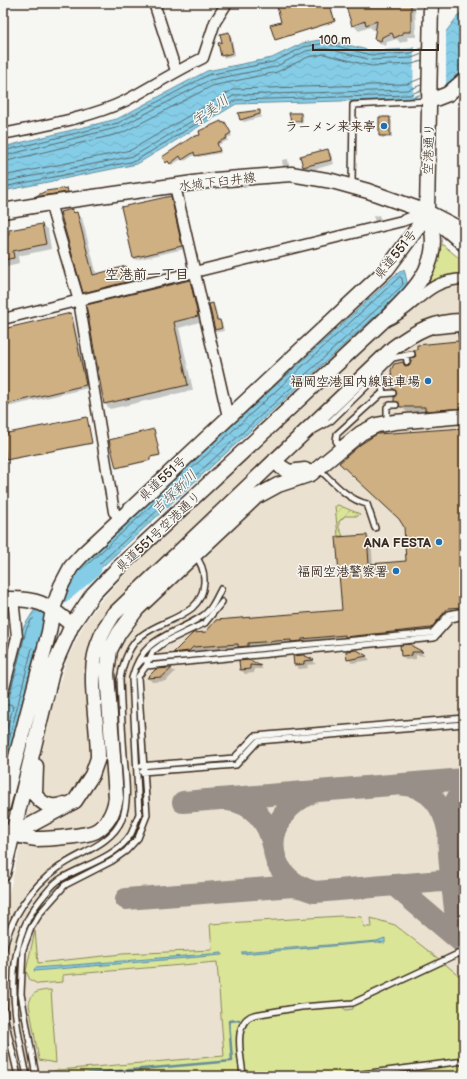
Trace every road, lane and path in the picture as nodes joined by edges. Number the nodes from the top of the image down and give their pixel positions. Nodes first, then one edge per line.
1 (154, 3) edge
2 (227, 3) edge
3 (431, 3) edge
4 (176, 71) junction
5 (464, 80) edge
6 (430, 101) junction
7 (3, 134) edge
8 (175, 186) junction
9 (352, 186) junction
10 (50, 203) junction
11 (3, 211) edge
12 (427, 212) junction
13 (464, 231) edge
14 (464, 244) edge
15 (195, 271) junction
16 (464, 279) edge
17 (78, 301) junction
18 (3, 319) edge
19 (381, 323) junction
20 (463, 326) edge
21 (462, 340) dead end
22 (407, 362) dead end
23 (380, 370) junction
24 (393, 393) dead end
25 (383, 394) junction
26 (396, 405) dead end
27 (464, 416) edge
28 (228, 417) junction
29 (387, 423) junction
30 (296, 439) junction
31 (337, 453) junction
32 (275, 460) junction
33 (318, 469) junction
34 (120, 517) junction
35 (375, 528) dead end
36 (194, 536) junction
37 (195, 556) junction
38 (221, 589) dead end
39 (8, 598) edge
40 (222, 602) dead end
41 (464, 611) edge
42 (57, 612) junction
43 (464, 616) edge
44 (72, 625) junction
45 (149, 659) junction
46 (146, 666) junction
47 (134, 669) junction
48 (3, 692) edge
49 (464, 718) edge
50 (464, 724) edge
51 (38, 726) junction
52 (138, 769) junction
53 (144, 769) junction
54 (75, 801) junction
55 (3, 806) edge
56 (8, 833) edge
57 (3, 874) edge
58 (464, 951) edge
59 (3, 952) edge
60 (3, 998) edge
61 (464, 1061) edge
62 (18, 1076) edge
63 (28, 1076) edge
64 (36, 1076) edge
65 (243, 1076) edge
66 (347, 1076) edge

1 - 4 street
2 - 4 street
3 - 6 main road, 空港通り
4 - 7 street
5 - 6 main road
6 - 9 lane
6 - 12 main road, 空港通り
8 - 9 main road, 水城下臼井線
8 - 10 main road, 水城下臼井線
8 - 15 street
9 - 12 main road, 水城下臼井線
10 - 11 main road, 水城下臼井線
10 - 17 street
12 - 13 main road, 水城下臼井線
12 - 14 main road, 水城下臼井線
12 - 15 street
12 - 19 main road, 県道551号空港通り
12 - 28 main road, 県道551号
15 - 17 street
15 - 28 street
16 - 19 street
17 - 18 street
17 - 34 street
19 - 44 main road, 県道551号空港通り
20 - 21 lane
20 - 30 main road
22 - 23 lane
23 - 25 lane
23 - 30 lane
24 - 25 lane
25 - 31 lane
26 - 29 lane
27 - 29 main road
28 - 34 main road, 県道551号
29 - 31 main road
30 - 32 main road
31 - 32 main road
31 - 33 main road
32 - 36 main road
33 - 35 lane
33 - 37 main road
34 - 42 main road, 県道551号
36 - 37 lane
36 - 54 main road
37 - 56 main road
37 - 59 lane
38 - 47 lane
39 - 42 main road
39 - 48 street
40 - 45 lane
41 - 45 lane
42 - 44 main road
42 - 55 main road, 県道551号
43 - 46 lane
44 - 51 main road, 県道551号空港通り
45 - 46 lane
45 - 47 lane
46 - 53 lane
47 - 52 lane
49 - 53 lane
50 - 53 lane
51 - 54 main road
51 - 56 main road, 県道551号空港通り
52 - 53 lane
52 - 63 lane
53 - 64 lane
54 - 56 main road
56 - 57 main road, 県道551号空港通り
58 - 65 lane
60 - 62 lane
61 - 66 lane

